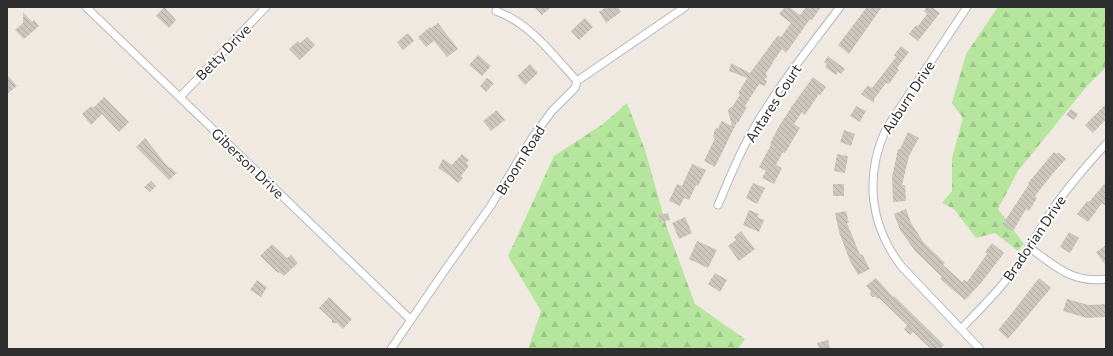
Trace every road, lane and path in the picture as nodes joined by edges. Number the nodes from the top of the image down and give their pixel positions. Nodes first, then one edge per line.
1 (86, 7) edge
2 (266, 7) edge
3 (685, 7) edge
4 (840, 7) edge
5 (967, 7) edge
6 (496, 11) dead end
7 (577, 81) junction
8 (180, 97) junction
9 (1106, 144) edge
10 (718, 205) dead end
11 (1030, 248) junction
12 (1106, 279) edge
13 (411, 320) junction
14 (961, 329) junction
15 (391, 349) edge
16 (980, 349) edge

1 - 8 street, Giberson Drive
2 - 8 street, Betty Drive
3 - 7 street, Broom Road
4 - 10 street, Antares Court
5 - 14 street, Auburn Drive
6 - 7 street
7 - 13 street, Broom Road
8 - 13 street, Giberson Drive
9 - 11 street, Bradorian Drive
11 - 12 street
11 - 14 street, Bradorian Drive
13 - 15 street, Broom Road
14 - 16 street, Auburn Drive

